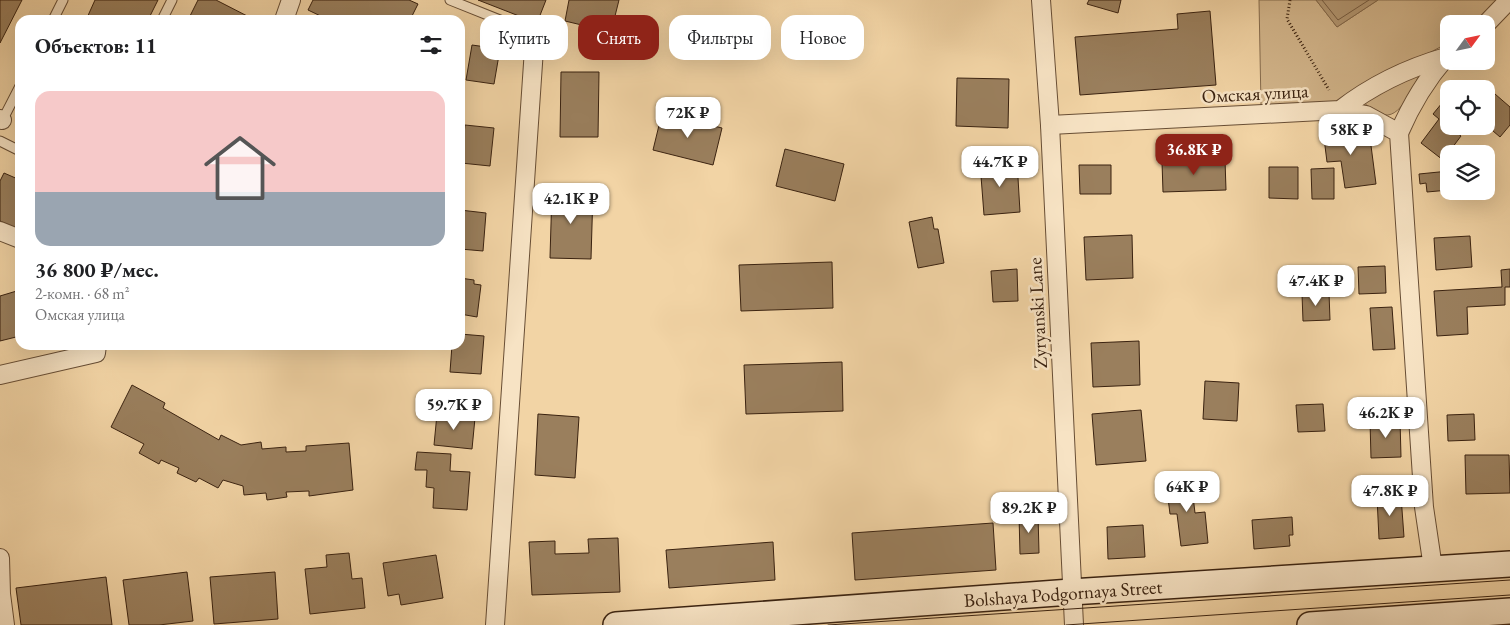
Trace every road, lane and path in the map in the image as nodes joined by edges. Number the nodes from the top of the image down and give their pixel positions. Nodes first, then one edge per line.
1 (63, 0) edge
2 (172, 0) edge
3 (291, 0) edge
4 (450, 0) edge
5 (1041, 0) edge
6 (1290, 0) edge
7 (1509, 0) edge
8 (56, 15) edge
9 (164, 15) edge
10 (286, 15) edge
11 (487, 15) edge
12 (1495, 15) edge
13 (1440, 57) edge
14 (532, 60) edge
15 (1440, 64) edge
16 (15, 95) edge
17 (1340, 110) junction
18 (1, 121) edge
19 (1050, 125) junction
20 (1399, 133) junction
21 (0, 141) edge
22 (15, 148) edge
23 (0, 230) edge
24 (15, 238) edge
25 (96, 350) edge
26 (0, 375) edge
27 (0, 558) edge
28 (1510, 564) edge
29 (1433, 568) junction
30 (1071, 592) junction
31 (1510, 611) edge
32 (1437, 621) edge
33 (5, 625) edge
34 (495, 625) edge
35 (616, 625) edge
36 (1074, 625) edge
37 (1310, 625) edge

1 - 8 lane
2 - 9 lane
3 - 10 street
4 - 11 lane
5 - 19 street, Zyryanski Lane
6 - 17 path
7 - 12 street
13 - 17 street
14 - 34 street
15 - 20 street
16 - 18 lane
17 - 19 street, Омская улица
17 - 20 street, Омская улица
19 - 30 street, Zyryanski Lane
20 - 29 street
21 - 22 lane
23 - 24 street
25 - 26 street
27 - 33 street
28 - 29 main road, Bolshaya Podgornaya Street
29 - 30 main road, Bolshaya Podgornaya Street
30 - 35 main road, Bolshaya Podgornaya Street
30 - 36 street, Zyryanski Lane
31 - 32 main road
32 - 37 main road

